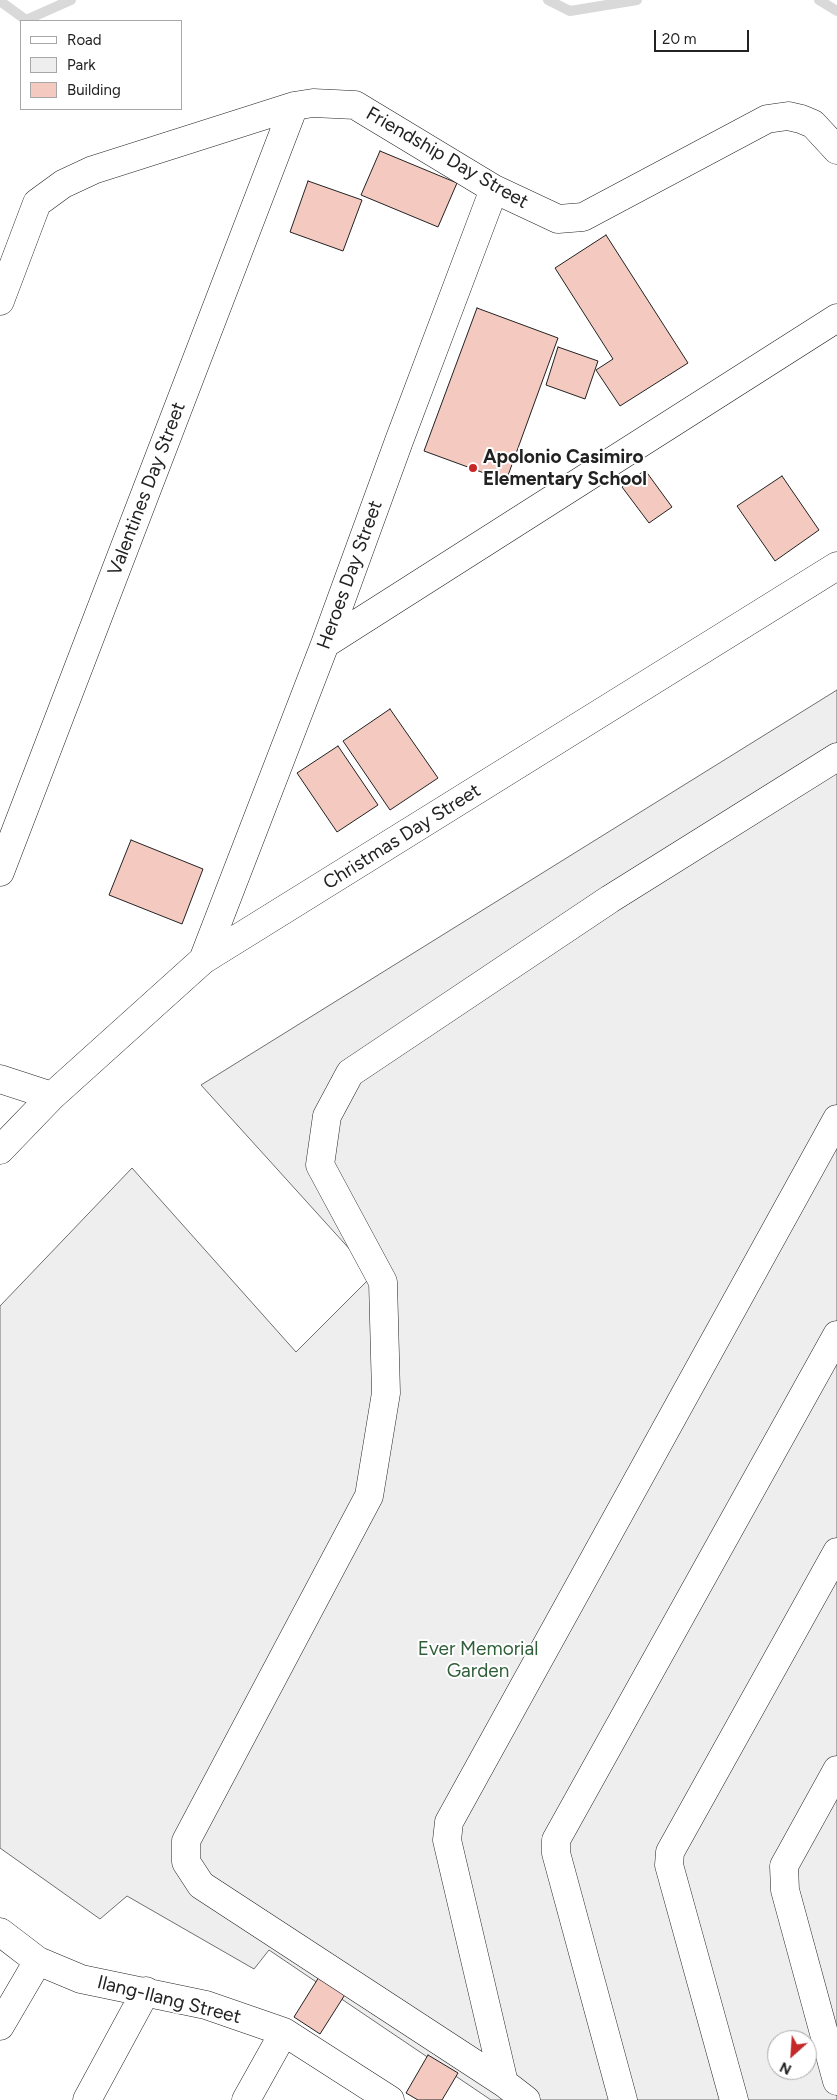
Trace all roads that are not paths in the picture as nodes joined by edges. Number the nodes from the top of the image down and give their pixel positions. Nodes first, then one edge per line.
1 (294, 106) junction
2 (837, 150) edge
3 (494, 189) junction
4 (0, 302) edge
5 (837, 318) edge
6 (837, 566) edge
7 (325, 644) junction
8 (837, 757) edge
9 (0, 872) edge
10 (203, 960) junction
11 (0, 1079) edge
12 (52, 1096) junction
13 (837, 1119) edge
14 (0, 1150) edge
15 (837, 1334) edge
16 (837, 1552) edge
17 (837, 1770) edge
18 (0, 1932) edge
19 (38, 1961) junction
20 (146, 1992) junction
21 (0, 2026) edge
22 (284, 2032) junction
23 (837, 2081) edge
24 (504, 2083) junction
25 (87, 2100) edge
26 (246, 2100) edge
27 (390, 2100) edge
28 (526, 2100) edge
29 (623, 2100) edge
30 (734, 2100) edge

1 - 3 street, Friendship Day Street
1 - 4 street, Friendship Day Street
1 - 9 street, Valentines Day Street
2 - 3 street, Friendship Day Street
3 - 7 street, Heroes Day Street
5 - 7 street
6 - 10 street, Christmas Day Street
7 - 10 street, Heroes Day Street
8 - 24 street
10 - 12 street, Christmas Day Street
11 - 12 street
12 - 14 street, Christmas Day Street
13 - 24 street
15 - 29 street
16 - 30 street
17 - 23 street
18 - 19 street, Ilang-Ilang Street
19 - 20 street, Ilang-Ilang Street
19 - 21 street
20 - 22 street, Ilang-Ilang Street
20 - 25 street
22 - 26 street
22 - 27 street, Ilang-Ilang Street
24 - 28 street

